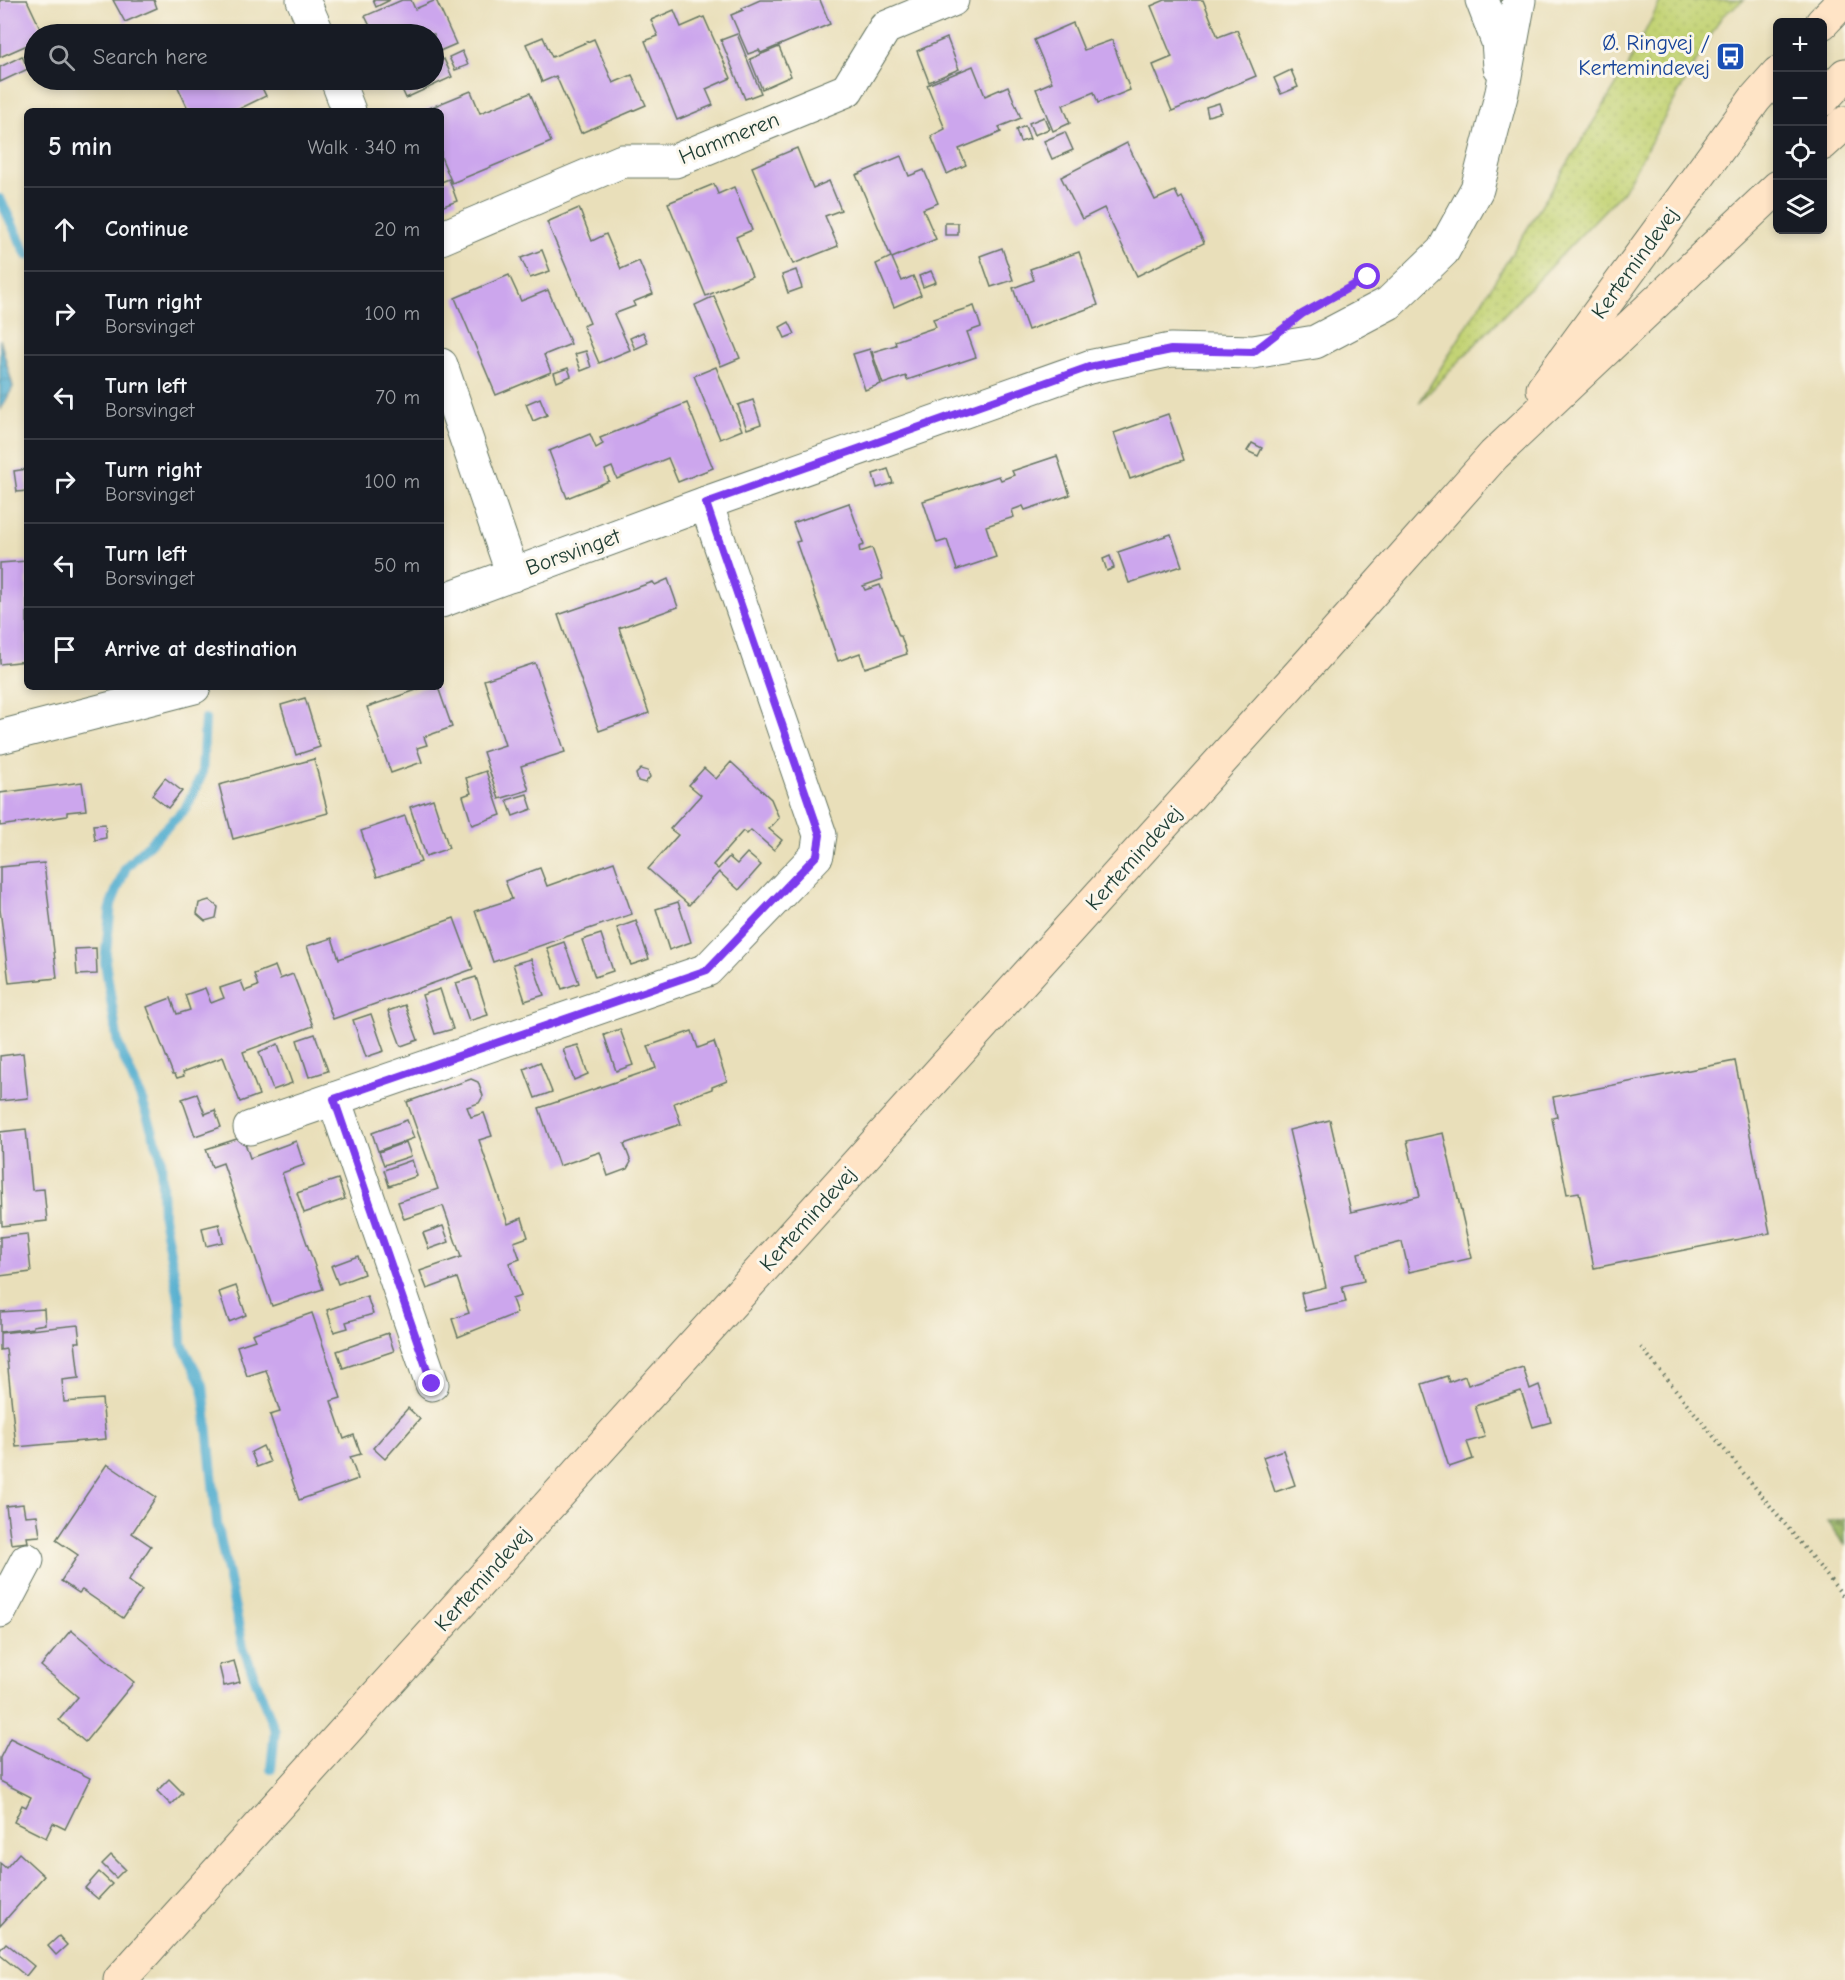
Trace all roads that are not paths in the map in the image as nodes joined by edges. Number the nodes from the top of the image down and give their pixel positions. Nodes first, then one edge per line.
1 (303, 0) edge
2 (952, 0) edge
3 (1482, 0) edge
4 (1519, 0) edge
5 (1844, 0) edge
6 (1827, 18) edge
7 (314, 24) edge
8 (1845, 75) edge
9 (1773, 79) edge
10 (341, 90) edge
11 (1502, 92) junction
12 (1827, 95) edge
13 (348, 108) edge
14 (1845, 123) edge
15 (1827, 139) edge
16 (1773, 174) edge
17 (1773, 192) edge
18 (1739, 224) junction
19 (444, 237) edge
20 (444, 374) edge
21 (1494, 455) junction
22 (706, 503) junction
23 (513, 575) junction
24 (444, 600) edge
25 (182, 690) edge
26 (0, 737) edge
27 (334, 1099) junction
28 (249, 1128) dead end
29 (432, 1384) dead end
30 (27, 1560) dead end
31 (0, 1611) edge
32 (120, 1980) edge

1 - 7 street
2 - 19 street, Hammeren
3 - 11 street, Borsvinget
4 - 11 street, Borsvinget
5 - 6 main road
8 - 12 main road
9 - 21 main road, Kertemindevej
10 - 13 street
11 - 22 street, Borsvinget
14 - 15 main road
16 - 18 main road
17 - 18 main road, Kertemindevej
18 - 21 main road, Kertemindevej
20 - 23 street
21 - 32 main road, Kertemindevej
22 - 23 street, Borsvinget
22 - 27 street
23 - 24 street, Borsvinget
25 - 26 street
27 - 28 street
27 - 29 street
30 - 31 street

